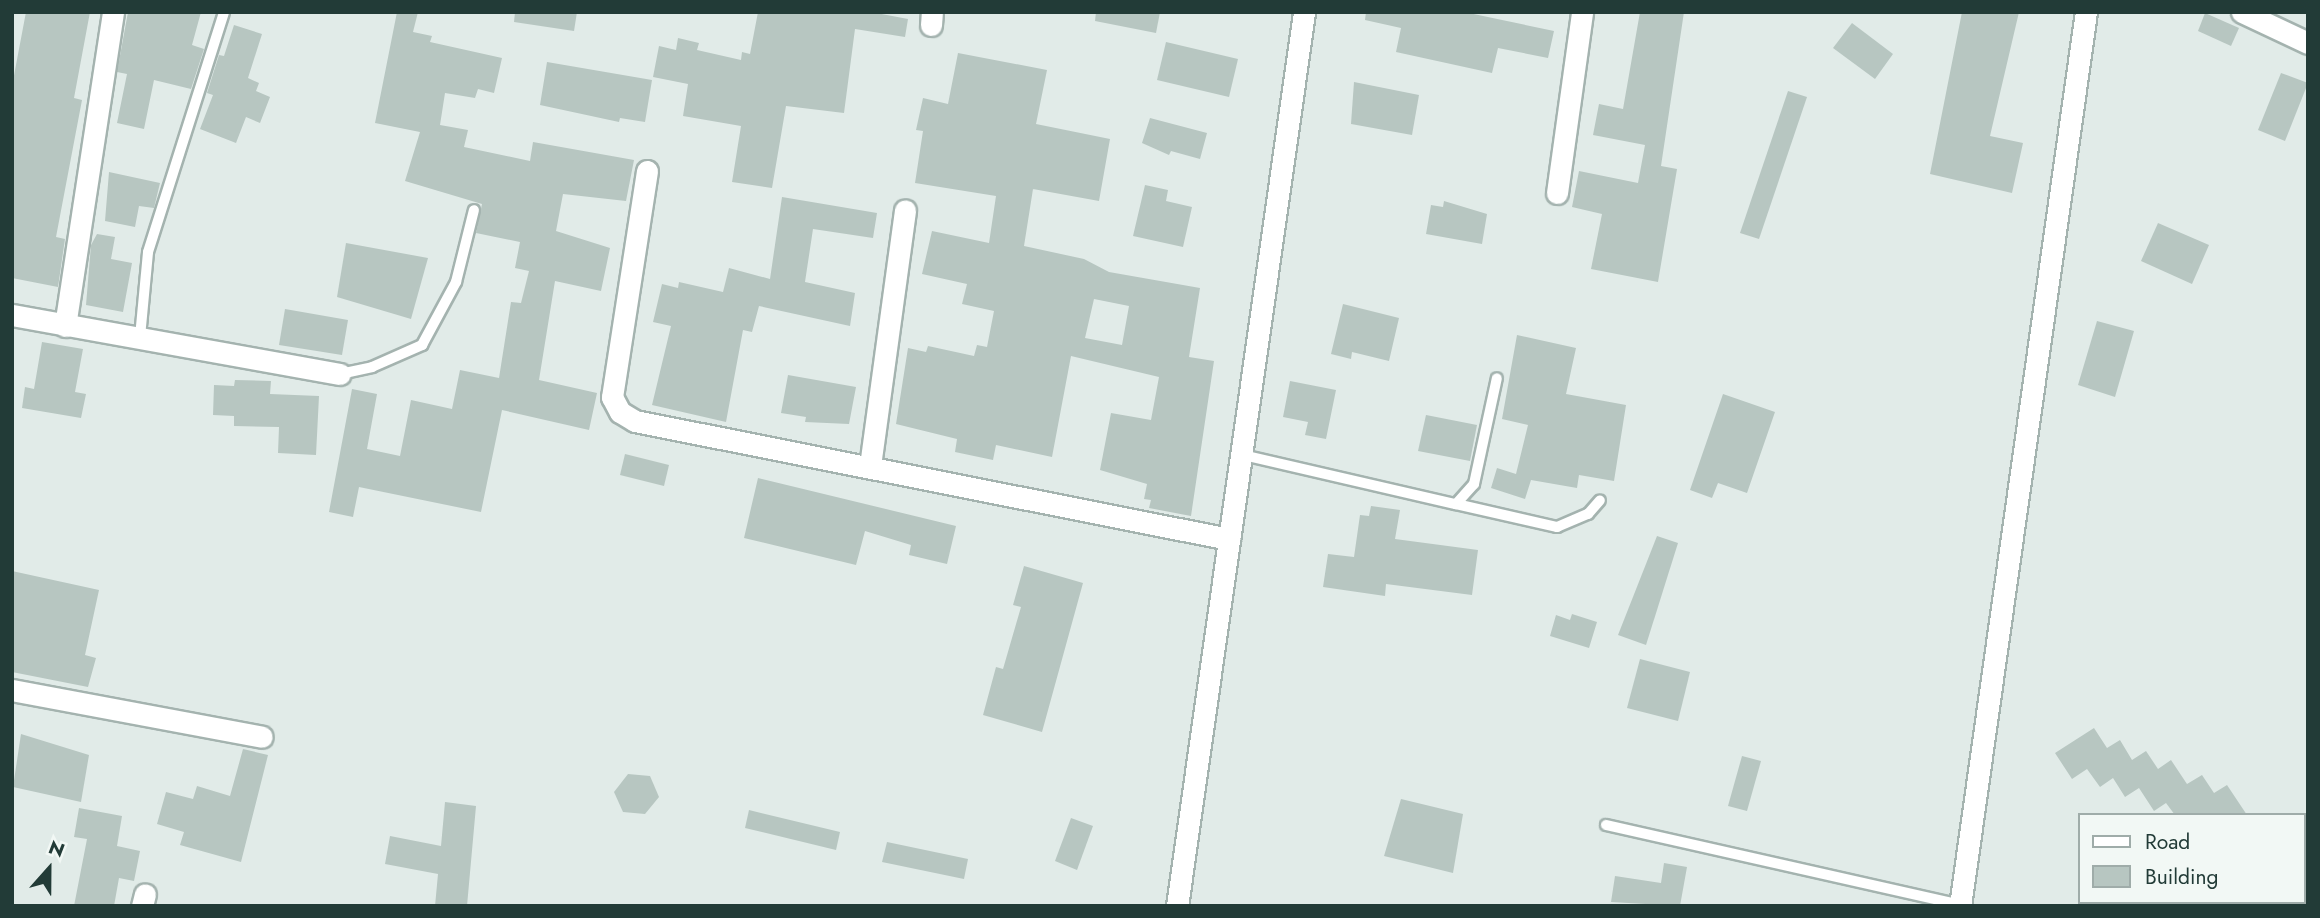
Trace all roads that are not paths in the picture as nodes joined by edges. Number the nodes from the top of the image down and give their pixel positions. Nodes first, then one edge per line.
1 (113, 12) edge
2 (1304, 12) edge
3 (1582, 12) edge
4 (2086, 12) edge
5 (2242, 12) edge
6 (224, 13) edge
7 (2308, 43) edge
8 (647, 171) dead end
9 (1557, 193) dead end
10 (474, 210) dead end
11 (905, 211) dead end
12 (12, 315) edge
13 (65, 326) junction
14 (140, 337) junction
15 (340, 374) joint
16 (1497, 378) dead end
17 (1243, 455) junction
18 (870, 466) junction
19 (1600, 500) dead end
20 (1456, 504) junction
21 (1229, 539) junction
22 (12, 690) edge
23 (262, 737) dead end
24 (1606, 825) dead end
25 (1960, 905) edge
26 (1177, 906) edge

1 - 13 street
2 - 17 street
3 - 9 street
4 - 25 street
5 - 7 street
6 - 14 lane
8 - 18 street
10 - 15 lane
11 - 18 street
12 - 13 street
13 - 14 street
14 - 15 street
16 - 20 lane
17 - 20 lane
17 - 21 street
18 - 21 street
19 - 20 lane
21 - 26 street
22 - 23 street
24 - 25 lane

